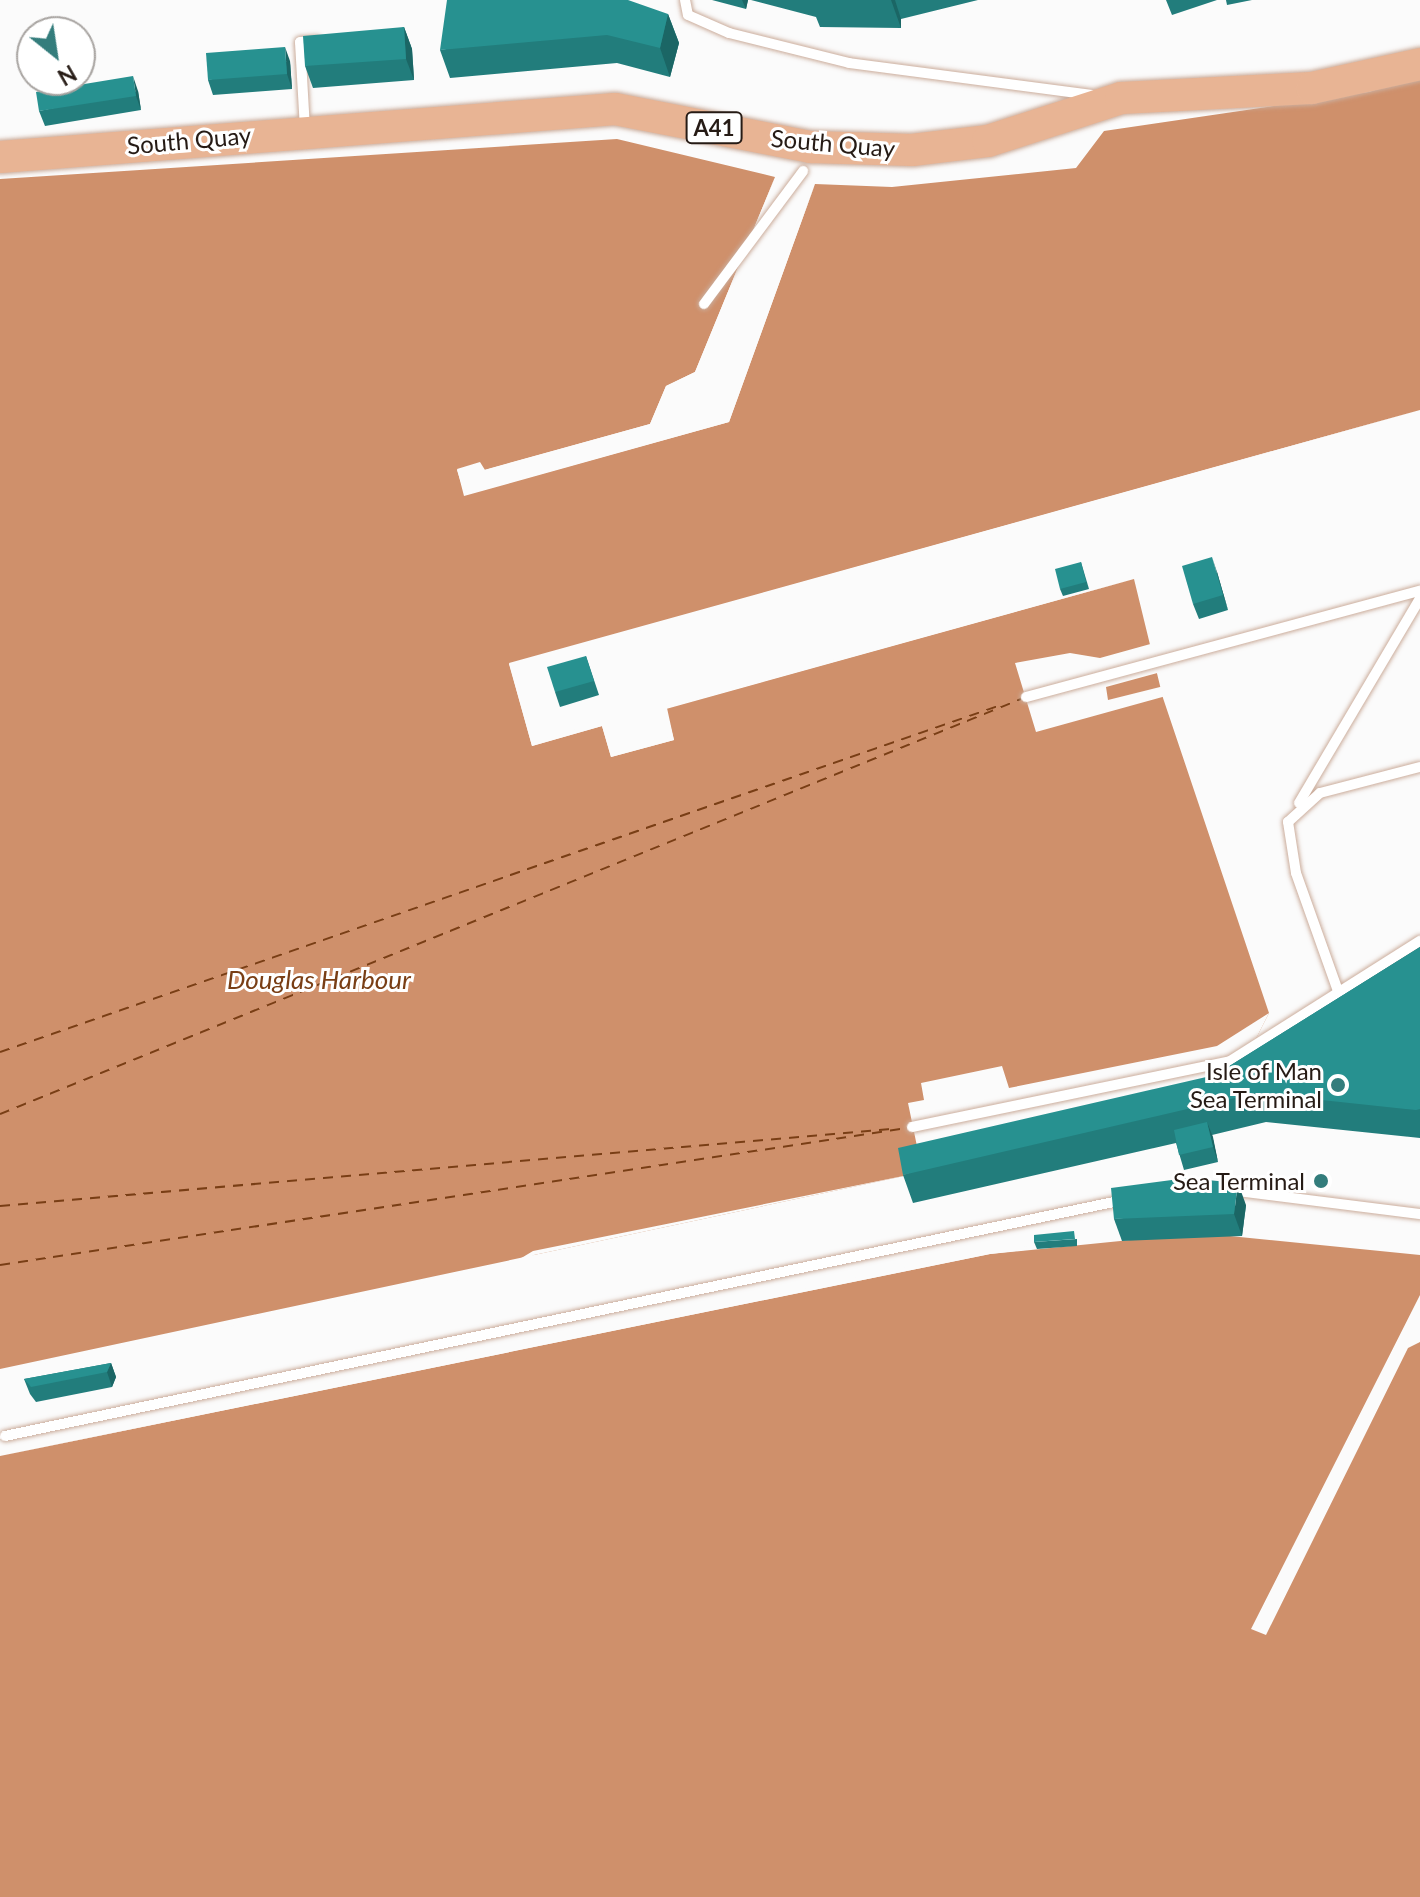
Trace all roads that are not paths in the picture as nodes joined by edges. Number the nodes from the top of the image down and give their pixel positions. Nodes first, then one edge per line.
1 (685, 0) edge
2 (329, 40) edge
3 (1420, 64) edge
4 (1121, 98) junction
5 (306, 131) junction
6 (0, 157) edge
7 (803, 171) dead end
8 (704, 304) dead end
9 (1420, 591) edge
10 (1420, 598) edge
11 (1026, 697) dead end
12 (1420, 767) edge
13 (1288, 822) junction
14 (1420, 941) edge
15 (1338, 991) junction
16 (912, 1127) dead end
17 (1208, 1187) edge
18 (1146, 1195) edge
19 (1420, 1214) edge
20 (5, 1436) dead end

1 - 4 lane
2 - 5 lane
3 - 4 main road, South Quay / A41
4 - 5 main road, South Quay / A41
5 - 6 main road, South Quay / A41
7 - 8 lane
9 - 11 lane
10 - 13 lane
12 - 13 lane
13 - 15 lane
14 - 15 lane
15 - 16 lane
17 - 19 lane
18 - 20 lane

